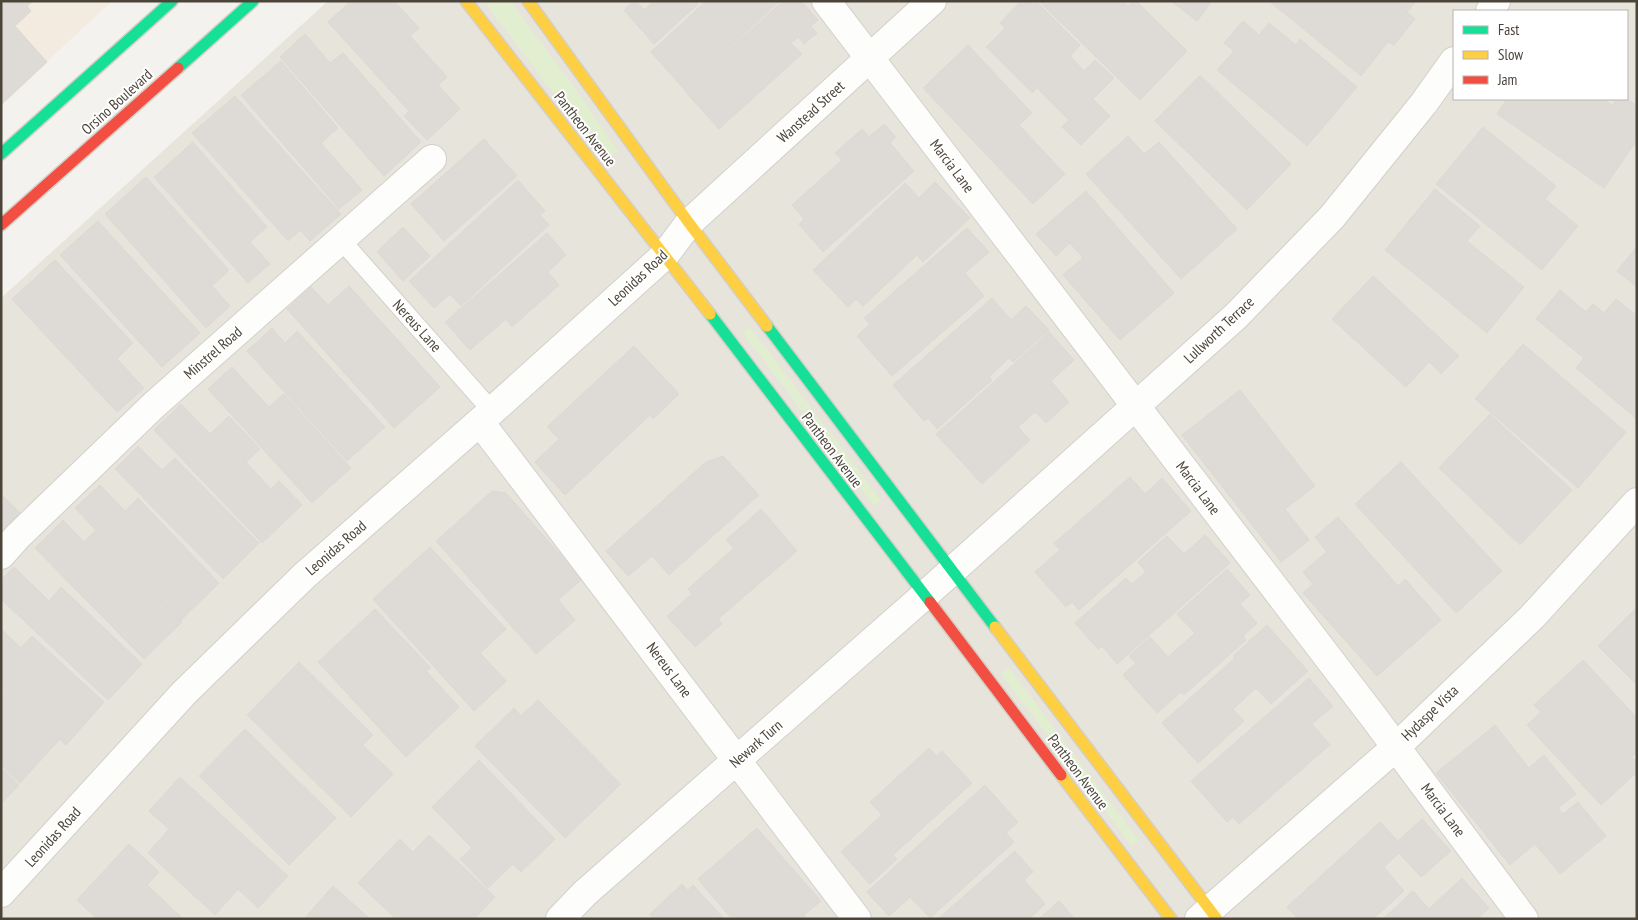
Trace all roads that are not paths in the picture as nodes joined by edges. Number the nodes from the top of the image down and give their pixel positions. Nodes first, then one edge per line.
1 (172, 1) edge
2 (252, 1) edge
3 (466, 1) edge
4 (528, 1) edge
5 (826, 1) edge
6 (932, 1) edge
7 (871, 58) junction
8 (1453, 62) edge
9 (1, 154) edge
10 (432, 159) dead end
11 (690, 223) junction
12 (1, 225) edge
13 (341, 240) junction
14 (665, 255) junction
15 (1136, 407) junction
16 (486, 416) junction
17 (1637, 502) edge
18 (1, 555) edge
19 (953, 569) junction
20 (925, 595) junction
21 (1396, 746) junction
22 (737, 761) junction
23 (1, 893) edge
24 (1208, 916) edge
25 (560, 919) edge
26 (857, 919) edge
27 (1171, 919) edge
28 (1524, 919) edge

1 - 9 main road
2 - 12 main road, Orsino Boulevard
3 - 14 main road, Pantheon Avenue
4 - 11 main road, Pantheon Avenue
5 - 7 street, Marcia Lane
6 - 7 street, Wanstead Street
7 - 11 street, Wanstead Street
7 - 15 street, Marcia Lane
8 - 15 street, Lullworth Terrace
10 - 13 street, Minstrel Road
11 - 14 street, Leonidas Road
11 - 19 main road, Pantheon Avenue
13 - 16 lane, Nereus Lane
13 - 18 street, Minstrel Road
14 - 16 street, Leonidas Road
14 - 20 main road, Pantheon Avenue
15 - 19 street, Lullworth Terrace
15 - 21 street, Marcia Lane
16 - 22 street, Nereus Lane
16 - 23 street, Leonidas Road
17 - 21 street, Hydaspe Vista
19 - 20 street, Newark Turn
19 - 24 main road, Pantheon Avenue
20 - 22 street, Newark Turn
20 - 27 main road, Pantheon Avenue
21 - 24 street, Hydaspe Vista
21 - 28 street, Marcia Lane
22 - 25 street, Newark Turn
22 - 26 street, Nereus Lane

